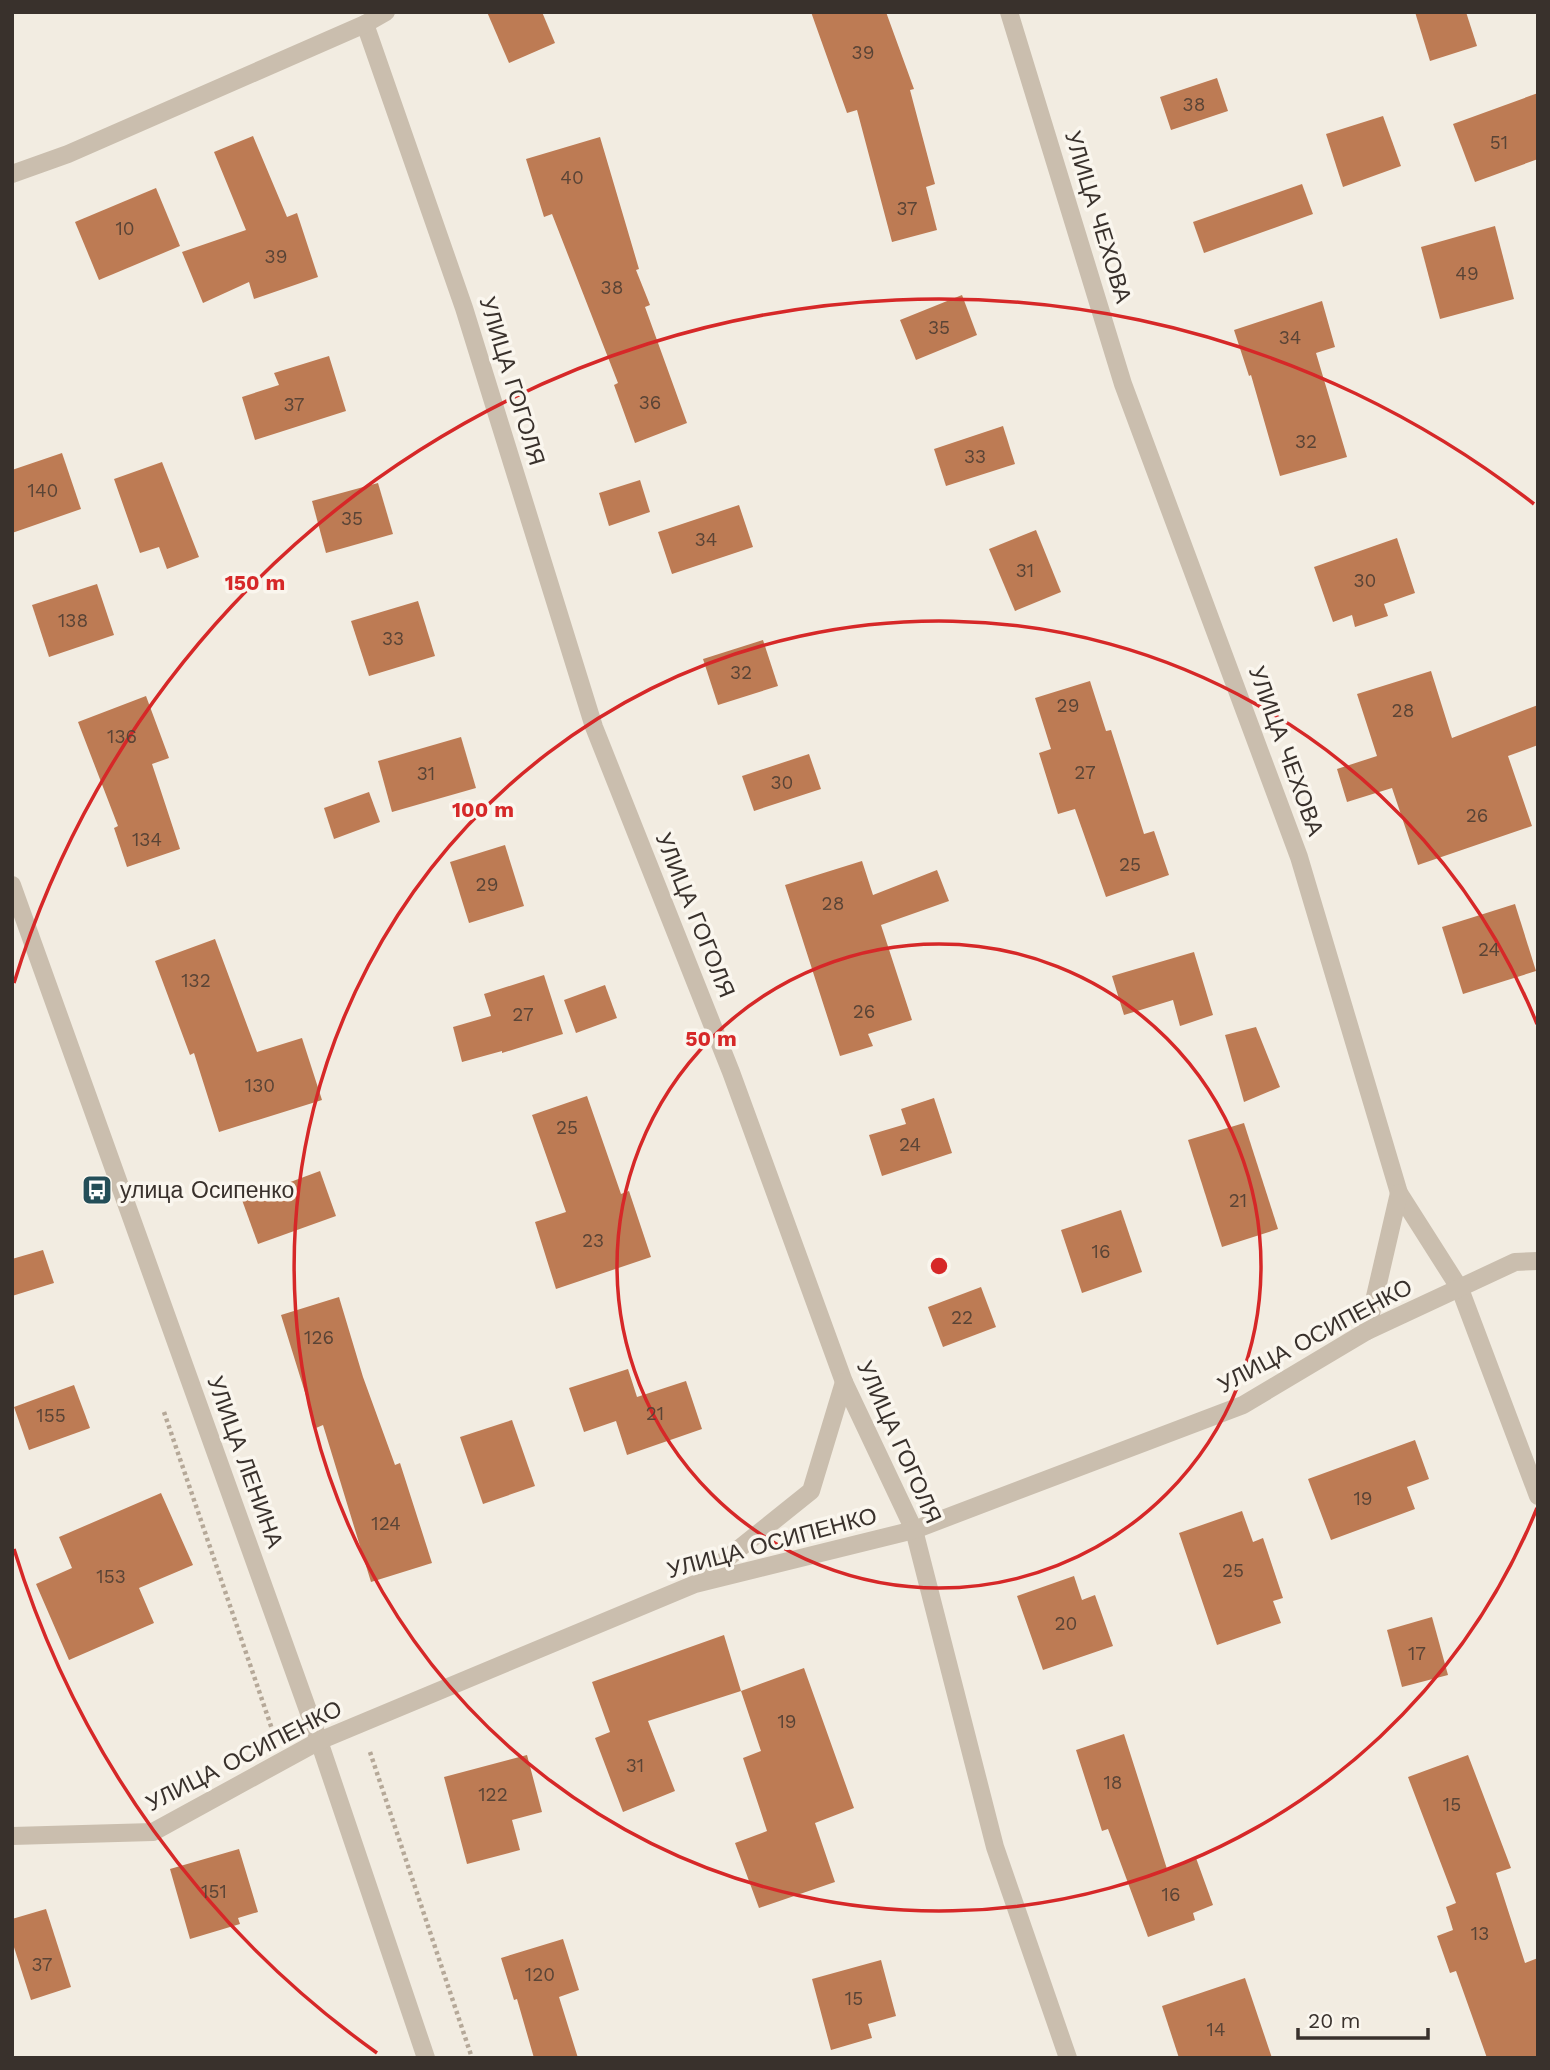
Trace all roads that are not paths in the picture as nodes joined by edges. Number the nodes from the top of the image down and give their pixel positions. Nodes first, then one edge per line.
1 (386, 12) edge
2 (1009, 12) edge
3 (365, 24) junction
4 (12, 174) edge
5 (12, 885) edge
6 (1399, 1193) junction
7 (1538, 1261) edge
8 (1460, 1289) junction
9 (1367, 1331) junction
10 (844, 1382) junction
11 (1538, 1496) edge
12 (914, 1530) junction
13 (695, 1584) junction
14 (319, 1741) junction
15 (12, 1836) edge
16 (426, 2058) edge
17 (1068, 2058) edge

1 - 3 street
2 - 6 street, УЛИЦА ЧЕХОВА
3 - 4 street
3 - 10 street, УЛИЦА ГОГОЛЯ
5 - 14 street, УЛИЦА ЛЕНИНА
6 - 8 street, УЛИЦА ЧЕХОВА
6 - 9 street
7 - 8 street, УЛИЦА ОСИПЕНКО
8 - 9 street, УЛИЦА ОСИПЕНКО
8 - 11 street, УЛИЦА ЧЕХОВА
9 - 12 street, УЛИЦА ОСИПЕНКО
10 - 12 street, УЛИЦА ГОГОЛЯ
10 - 13 street
12 - 13 street, УЛИЦА ОСИПЕНКО
12 - 17 street, УЛИЦА ГОГОЛЯ
13 - 14 street, УЛИЦА ОСИПЕНКО
14 - 15 street, УЛИЦА ОСИПЕНКО
14 - 16 street, УЛИЦА ЛЕНИНА

